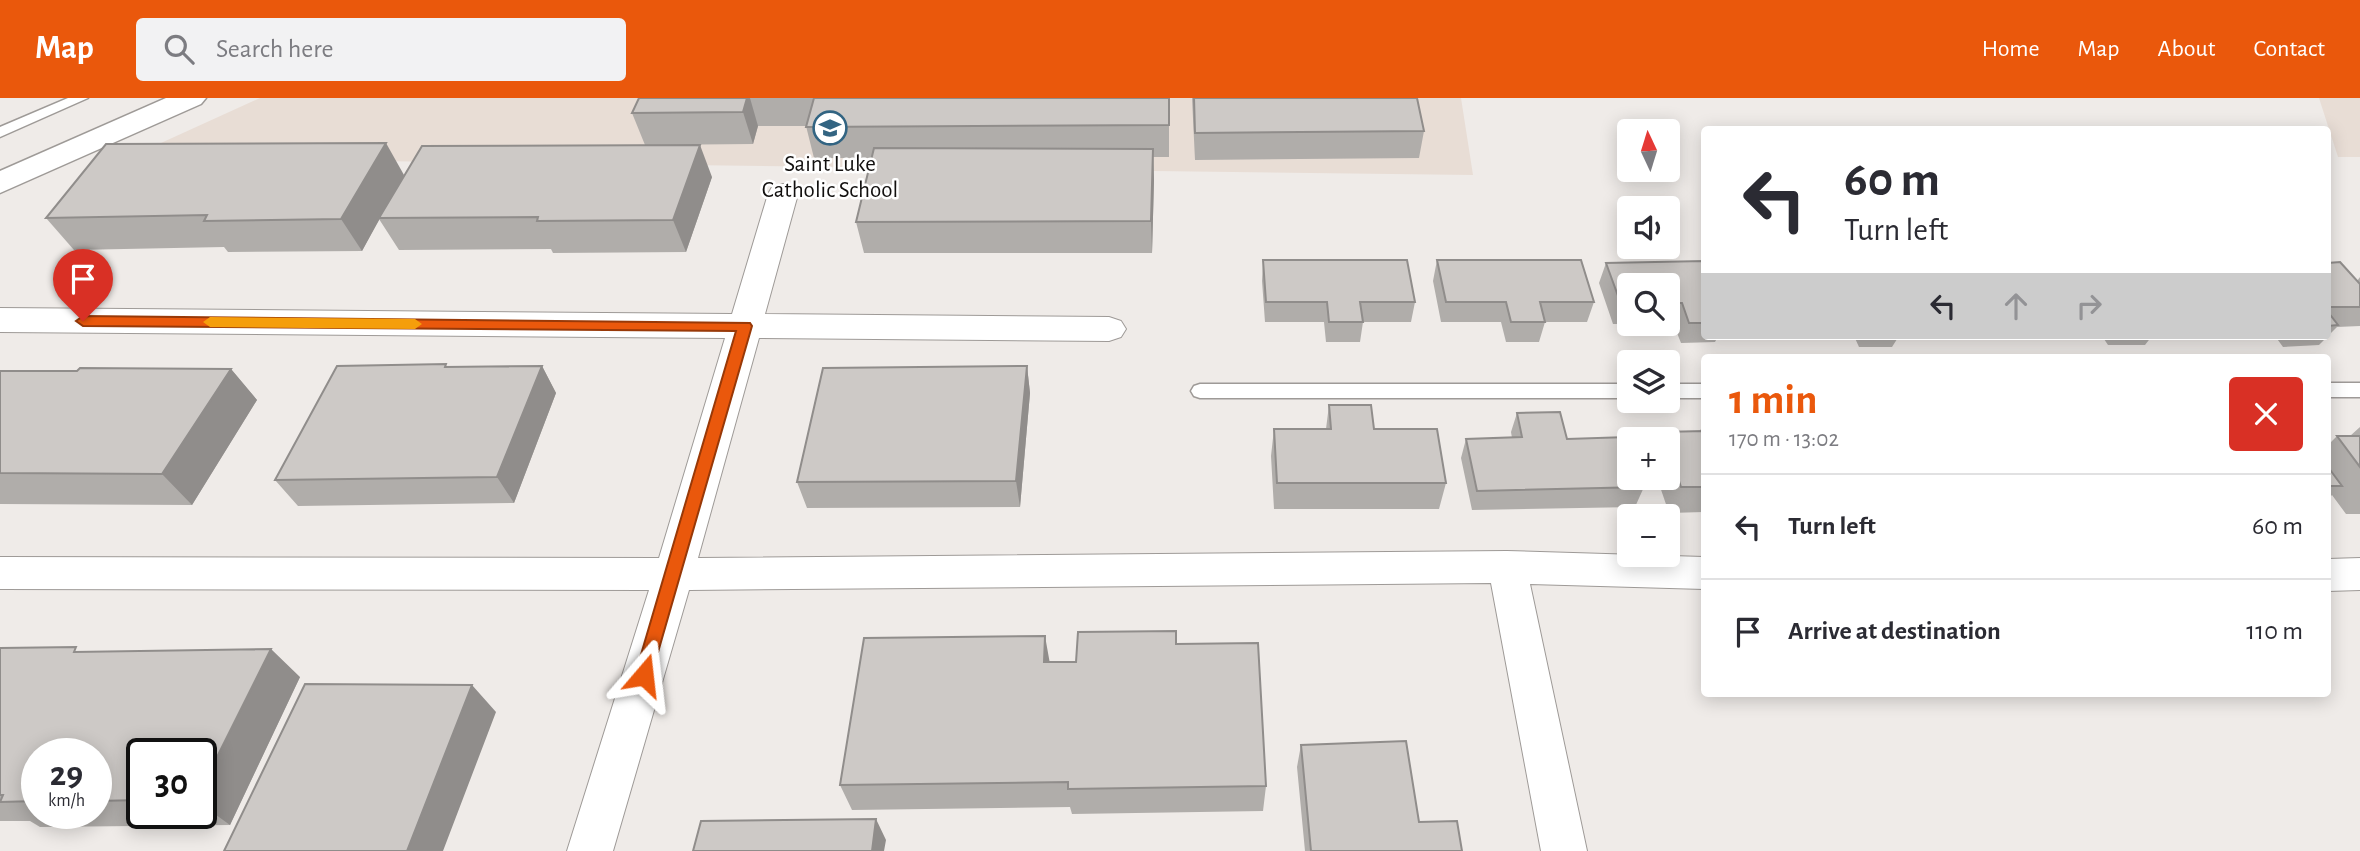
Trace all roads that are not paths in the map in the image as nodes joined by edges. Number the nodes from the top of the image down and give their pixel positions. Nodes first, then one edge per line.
1 (81, 98) edge
2 (191, 98) edge
3 (0, 132) edge
4 (0, 183) edge
5 (783, 194) dead end
6 (0, 320) edge
7 (745, 326) junction
8 (1109, 330) dead end
9 (2331, 390) edge
10 (2360, 390) edge
11 (1200, 391) dead end
12 (1617, 391) edge
13 (1680, 391) edge
14 (1701, 391) edge
15 (1507, 567) junction
16 (0, 573) edge
17 (1701, 573) edge
18 (674, 574) junction
19 (2360, 574) edge
20 (2331, 575) edge
21 (590, 851) edge
22 (1564, 851) edge

1 - 3 lane
2 - 4 street
5 - 7 street
6 - 7 street
7 - 8 street
7 - 18 street
9 - 10 lane
11 - 12 lane
13 - 14 lane
15 - 17 street
15 - 18 street
15 - 22 street
16 - 18 street
18 - 21 street
19 - 20 street

